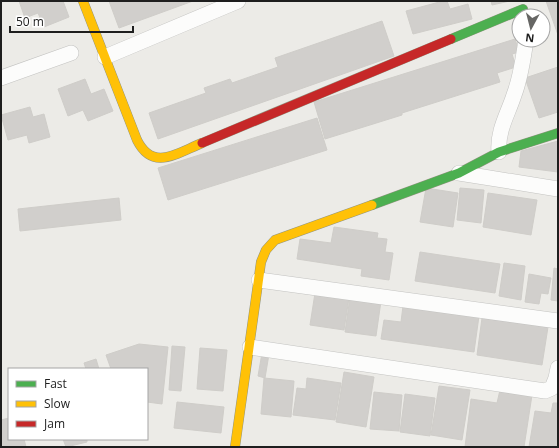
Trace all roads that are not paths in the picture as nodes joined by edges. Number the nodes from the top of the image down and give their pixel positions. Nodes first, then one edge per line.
1 (84, 1) edge
2 (238, 1) edge
3 (511, 14) edge
4 (525, 48) edge
5 (71, 53) dead end
6 (105, 57) junction
7 (1, 78) edge
8 (558, 133) edge
9 (499, 152) junction
10 (459, 173) junction
11 (558, 189) edge
12 (259, 280) junction
13 (558, 321) edge
14 (250, 347) junction
15 (558, 368) edge
16 (235, 447) edge

1 - 6 street
2 - 6 street
3 - 6 street
4 - 9 street
5 - 7 street
8 - 9 street
9 - 10 street
10 - 11 street
10 - 12 street
12 - 13 street
12 - 14 street
14 - 15 street
14 - 16 street

